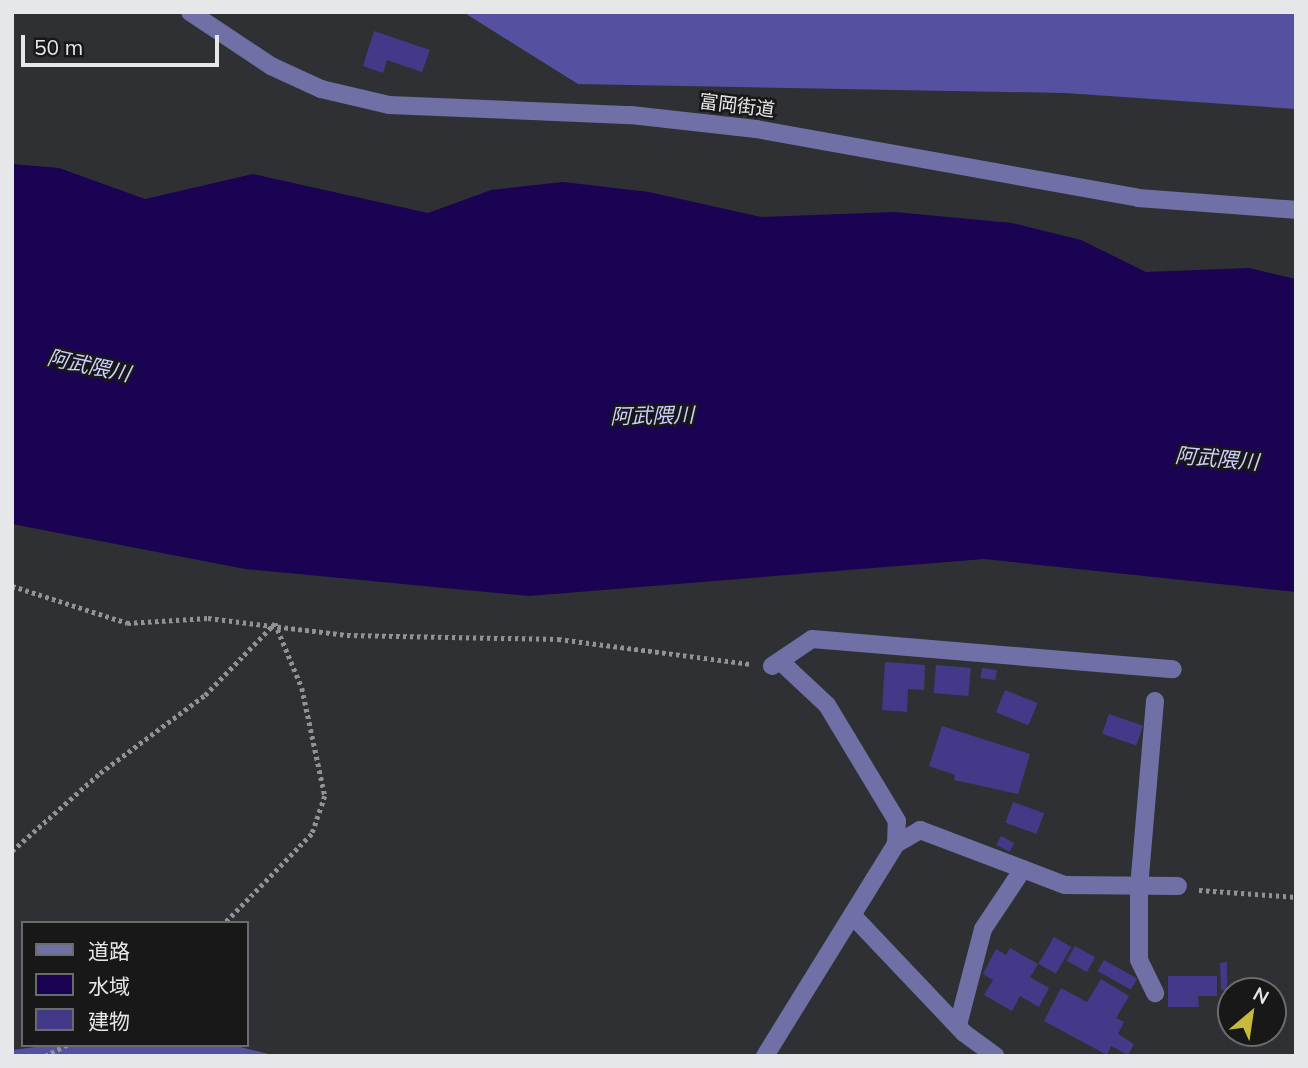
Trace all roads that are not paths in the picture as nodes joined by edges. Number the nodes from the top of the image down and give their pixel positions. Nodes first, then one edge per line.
1 (190, 12) edge
2 (1296, 210) edge
3 (1173, 669) dead end
4 (1154, 701) dead end
5 (896, 844) junction
6 (1023, 869) junction
7 (1178, 886) road end
8 (1139, 887) junction
9 (853, 916) junction
10 (1155, 993) dead end
11 (958, 1025) junction
12 (765, 1056) edge
13 (996, 1056) edge

1 - 2 street, 富岡街道
3 - 5 street
4 - 8 street
5 - 6 street
5 - 9 street
6 - 8 street
6 - 11 street
7 - 8 street
8 - 10 street
9 - 11 street
9 - 12 street
11 - 13 street

